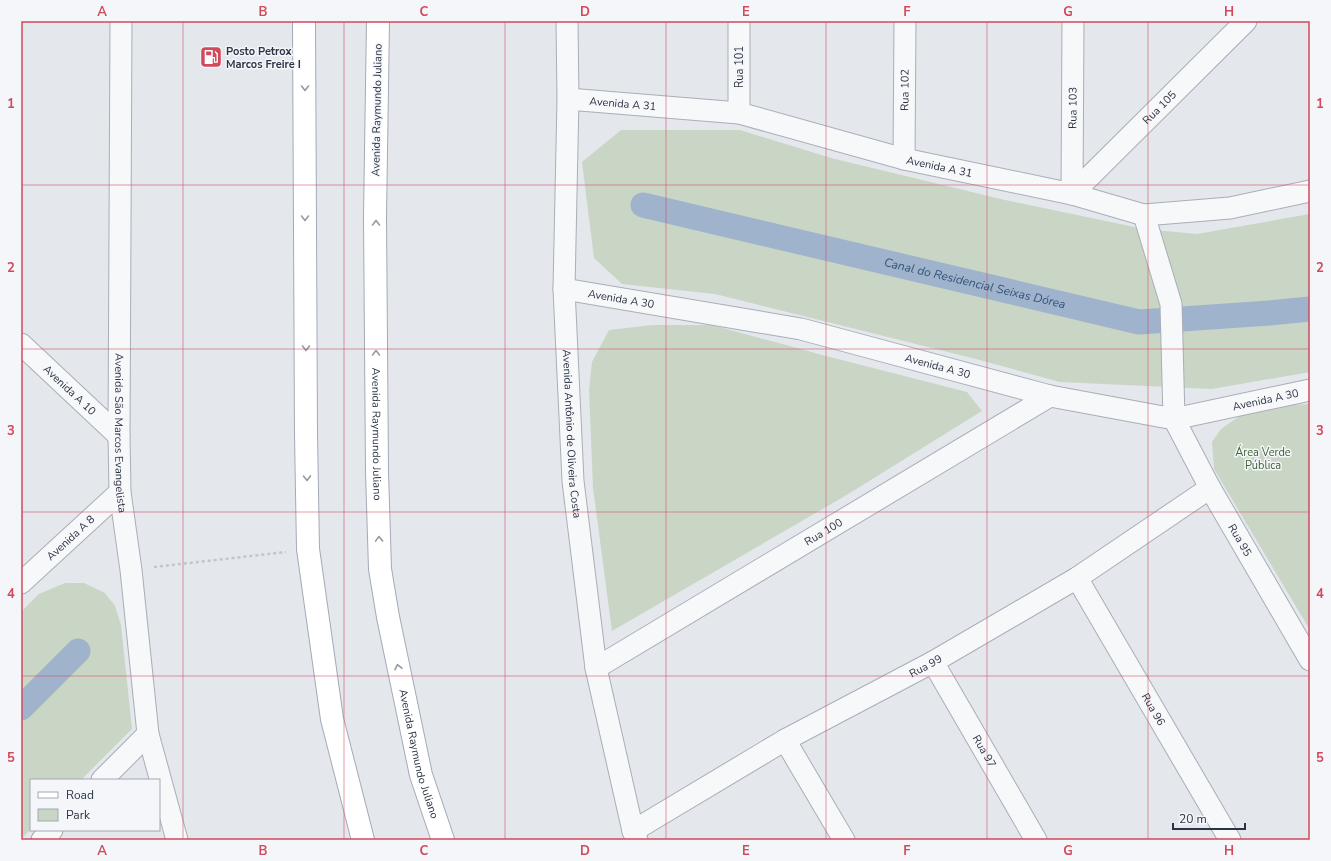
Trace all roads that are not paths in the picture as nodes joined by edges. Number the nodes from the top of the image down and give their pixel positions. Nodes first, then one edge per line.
1 (121, 21) edge
2 (304, 21) edge
3 (378, 21) edge
4 (567, 21) edge
5 (738, 21) edge
6 (905, 21) edge
7 (1073, 21) edge
8 (1246, 21) edge
9 (568, 100) junction
10 (739, 113) junction
11 (904, 159) junction
12 (1310, 191) edge
13 (1072, 194) junction
14 (1144, 215) junction
15 (564, 289) junction
16 (21, 344) edge
17 (1310, 390) edge
18 (1050, 396) junction
19 (1174, 419) junction
20 (119, 436) junction
21 (1210, 488) junction
22 (120, 492) junction
23 (1077, 578) junction
24 (21, 583) edge
25 (1310, 660) edge
26 (933, 662) junction
27 (596, 668) junction
28 (148, 734) junction
29 (786, 740) junction
30 (103, 779) edge
31 (51, 831) edge
32 (635, 836) edge
33 (42, 840) edge
34 (177, 840) edge
35 (363, 840) edge
36 (443, 840) edge
37 (844, 840) edge
38 (1036, 840) edge
39 (1230, 840) edge

1 - 20 street, Avenida São Marcos Evangelista
2 -> 35 main road
36 -> 3 main road, Avenida Raymundo Juliano
4 - 9 street, Avenida Antônio de Oliveira Costa
5 - 10 street, Rua 101
6 - 11 street, Rua 102
7 - 13 street, Rua 103
8 - 13 street, Rua 105
9 - 10 street, Avenida A 31
9 - 15 street, Avenida Antônio de Oliveira Costa
10 - 11 street, Avenida A 31
11 - 13 street, Avenida A 31
12 - 14 street, Avenida A 31
13 - 14 street, Avenida A 31
14 - 19 street
15 - 18 street, Avenida A 30
15 - 27 street, Avenida Antônio de Oliveira Costa
16 - 20 street, Avenida A 10
17 - 19 street, Avenida A 30
18 - 19 street, Avenida A 30
18 - 27 street, Rua 100
19 - 21 street, Rua 95
20 - 22 street, Avenida São Marcos Evangelista
21 - 23 street, Rua 99
21 - 25 street, Rua 95
22 - 24 street, Avenida A 8
22 - 28 street, Avenida São Marcos Evangelista
23 - 26 street, Rua 99
23 - 39 street, Rua 96
26 - 29 street, Rua 99
26 - 38 street, Rua 97
27 - 32 street, Avenida Antônio de Oliveira Costa
28 - 30 street
28 - 34 street, Avenida São Marcos Evangelista
29 - 32 street, Rua 99
29 - 37 street
31 - 33 street

